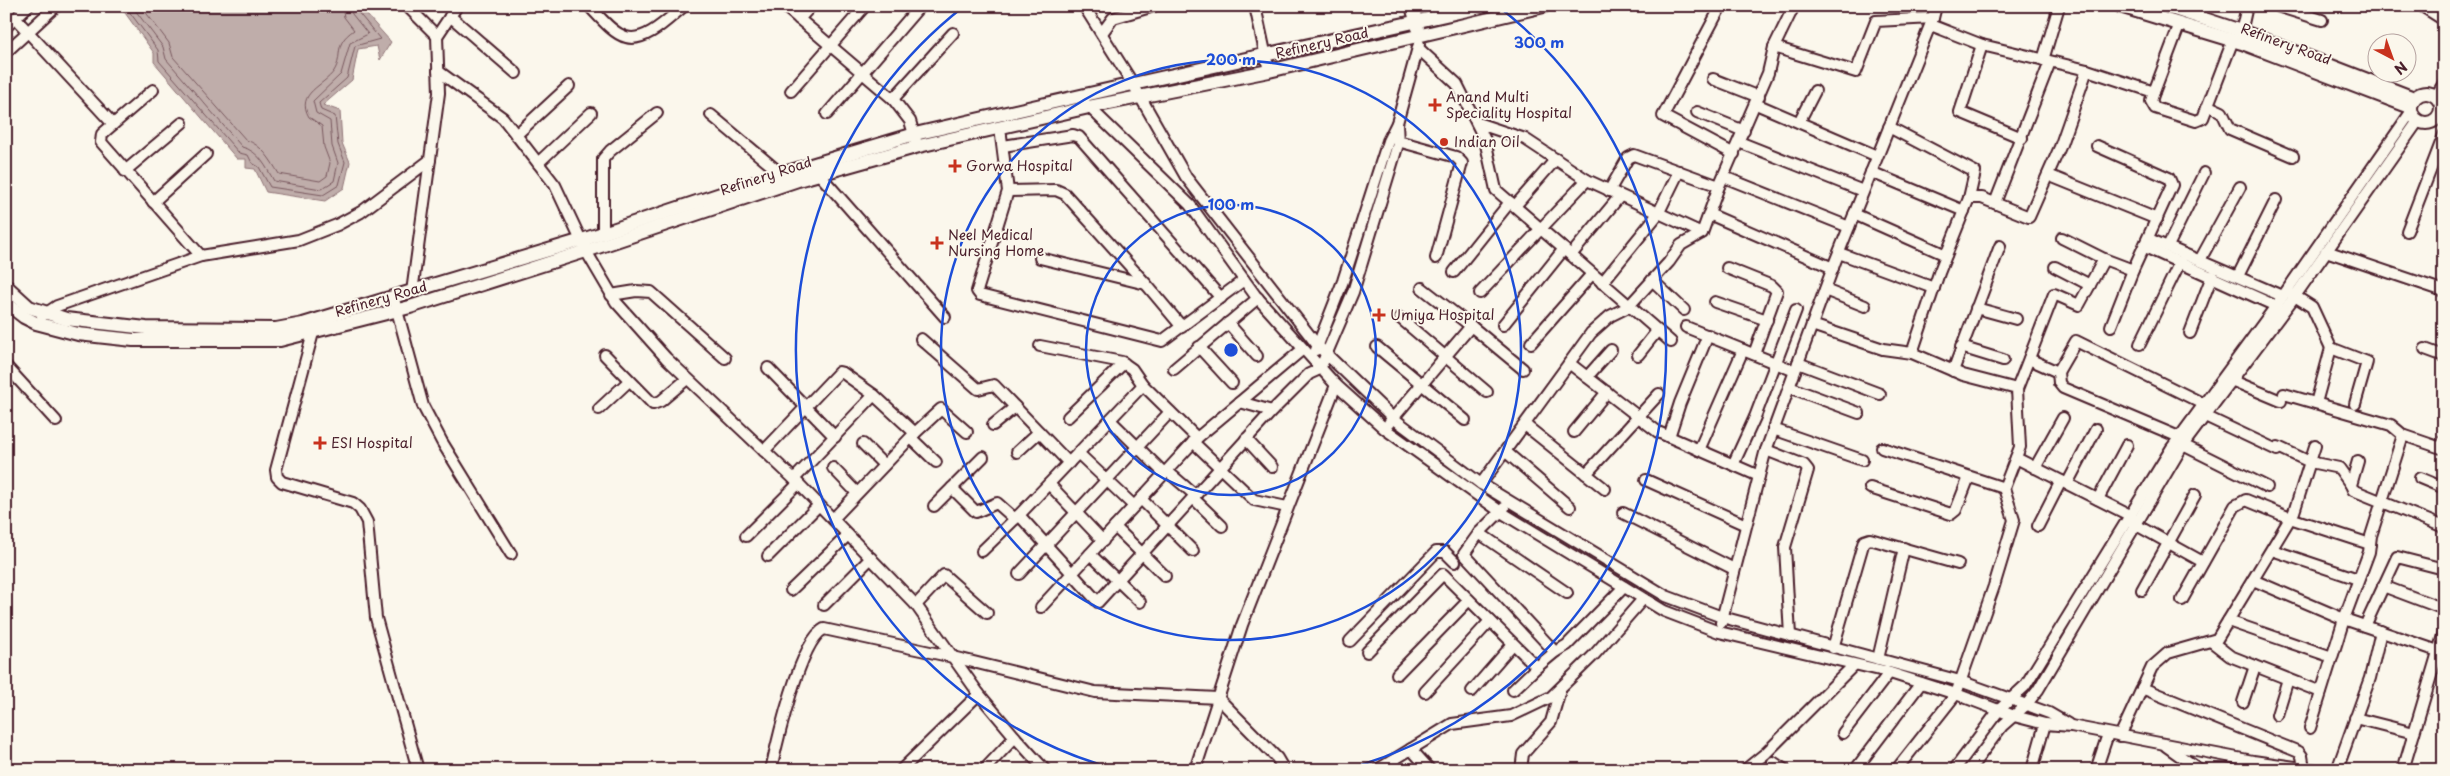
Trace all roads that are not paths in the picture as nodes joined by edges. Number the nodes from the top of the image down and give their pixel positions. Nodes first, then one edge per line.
1 (28, 6) edge
2 (56, 6) edge
3 (407, 6) edge
4 (457, 6) edge
5 (590, 6) edge
6 (684, 6) edge
7 (784, 6) edge
8 (811, 6) edge
9 (865, 6) edge
10 (920, 6) edge
11 (1154, 6) edge
12 (1256, 6) edge
13 (1486, 6) edge
14 (1544, 6) edge
15 (1721, 6) edge
16 (1794, 6) edge
17 (1936, 6) edge
18 (2059, 6) edge
19 (2120, 6) edge
20 (2165, 6) edge
21 (2247, 6) edge
22 (2277, 6) edge
23 (2422, 6) edge
24 (1083, 8) edge
25 (1415, 11) edge
26 (450, 16) junction
27 (16, 19) junction
28 (799, 19) junction
29 (2322, 20) dead end
30 (2444, 20) edge
31 (1932, 21) junction
32 (2179, 26) junction
33 (6, 27) edge
34 (28, 33) junction
35 (953, 33) dead end
36 (1102, 34) junction
37 (437, 36) junction
38 (2238, 38) junction
39 (1419, 42) junction
40 (830, 45) junction
41 (1982, 45) junction
42 (1774, 47) junction
43 (6, 52) edge
44 (1266, 56) junction
45 (2046, 61) junction
46 (2088, 70) junction
47 (438, 71) junction
48 (1269, 71) junction
49 (516, 73) dead end
50 (863, 74) junction
51 (1713, 79) dead end
52 (2444, 83) edge
53 (1133, 84) junction
54 (569, 86) dead end
55 (154, 90) dead end
56 (791, 91) dead end
57 (1815, 91) dead end
58 (2154, 92) junction
59 (1080, 96) junction
60 (1141, 97) junction
61 (893, 99) junction
62 (1757, 100) junction
63 (2441, 104) edge
64 (2210, 106) junction
65 (1089, 107) junction
66 (2413, 109) junction
67 (1697, 112) dead end
68 (591, 113) dead end
69 (657, 113) dead end
70 (828, 114) dead end
71 (711, 115) dead end
72 (1800, 122) junction
73 (2439, 122) edge
74 (182, 123) dead end
75 (1397, 123) junction
76 (1477, 123) junction
77 (113, 124) junction
78 (1889, 127) junction
79 (1000, 128) junction
80 (1744, 131) junction
81 (516, 134) junction
82 (2444, 135) edge
83 (2022, 138) junction
84 (916, 141) junction
85 (1398, 141) junction
86 (1739, 142) junction
87 (1003, 146) junction
88 (2096, 146) dead end
89 (206, 154) dead end
90 (1734, 154) junction
91 (1877, 156) junction
92 (2293, 156) dead end
93 (1556, 159) junction
94 (430, 160) junction
95 (538, 163) junction
96 (125, 171) junction
97 (1679, 171) junction
98 (1871, 172) junction
99 (2204, 173) dead end
100 (819, 174) junction
101 (2048, 175) junction
102 (786, 178) junction
103 (1587, 180) junction
104 (1721, 182) junction
105 (2240, 188) dead end
106 (1008, 190) junction
107 (1608, 191) junction
108 (1863, 191) junction
109 (1620, 196) junction
110 (1969, 198) junction
111 (2276, 200) dead end
112 (153, 202) junction
113 (1996, 203) junction
114 (1512, 204) junction
115 (1964, 211) junction
116 (1658, 214) junction
117 (1709, 214) junction
118 (1854, 214) junction
119 (2157, 219) junction
120 (1849, 227) junction
121 (1541, 228) junction
122 (2407, 231) dead end
123 (603, 233) junction
124 (1702, 233) junction
125 (2062, 238) dead end
126 (2147, 243) junction
127 (584, 246) junction
128 (2000, 246) dead end
129 (2168, 246) junction
130 (2326, 251) junction
131 (1568, 252) junction
132 (1839, 253) junction
133 (1946, 255) junction
134 (201, 256) junction
135 (1040, 258) dead end
136 (1436, 258) dead end
137 (2104, 259) junction
138 (2200, 260) junction
139 (2180, 262) junction
140 (1727, 268) dead end
141 (1833, 268) junction
142 (2055, 268) dead end
143 (2134, 270) junction
144 (1454, 272) dead end
145 (1592, 274) junction
146 (2212, 276) junction
147 (2238, 276) junction
148 (1244, 280) junction
149 (1652, 280) junction
150 (1602, 283) junction
151 (1146, 284) junction
152 (2090, 285) junction
153 (6, 286) edge
154 (1422, 288) dead end
155 (1934, 288) junction
156 (1825, 290) junction
157 (2444, 291) edge
158 (412, 292) junction
159 (1480, 293) dead end
160 (2288, 294) junction
161 (611, 295) junction
162 (394, 297) junction
163 (1220, 298) junction
164 (1258, 298) junction
165 (1715, 302) dead end
166 (6, 303) edge
167 (1865, 306) dead end
168 (2276, 306) junction
169 (1628, 307) junction
170 (1976, 308) junction
171 (396, 310) junction
172 (1684, 310) dead end
173 (1796, 310) dead end
174 (945, 317) dead end
175 (40, 318) junction
176 (1400, 318) dead end
177 (2016, 319) dead end
178 (1767, 320) junction
179 (1228, 322) junction
180 (1503, 325) dead end
181 (1812, 325) junction
182 (1470, 326) junction
183 (2111, 326) dead end
184 (1182, 327) junction
185 (1686, 327) dead end
186 (313, 328) junction
187 (1657, 331) junction
188 (2190, 332) dead end
189 (1708, 335) junction
190 (921, 339) dead end
191 (1671, 342) dead end
192 (1531, 343) dead end
193 (2140, 344) dead end
194 (1040, 346) dead end
195 (1318, 346) junction
196 (1199, 347) junction
197 (1376, 347) dead end
198 (1961, 347) junction
199 (2331, 348) junction
200 (2425, 349) dead end
201 (1303, 350) junction
202 (1611, 350) dead end
203 (1743, 350) junction
204 (1912, 353) junction
205 (1754, 354) junction
206 (605, 355) dead end
207 (1445, 355) junction
208 (1638, 355) dead end
209 (1257, 356) dead end
210 (1327, 356) junction
211 (2444, 356) edge
212 (725, 358) dead end
213 (2029, 359) junction
214 (1312, 360) junction
215 (2003, 360) dead end
216 (1124, 363) junction
217 (1569, 363) junction
218 (1775, 363) junction
219 (6, 366) edge
220 (1796, 367) junction
221 (768, 368) dead end
222 (1174, 369) dead end
223 (1320, 369) junction
224 (1523, 369) dead end
225 (1952, 371) junction
226 (2058, 372) junction
227 (1308, 374) junction
228 (1587, 377) junction
229 (687, 379) junction
230 (629, 380) junction
231 (2231, 380) junction
232 (1232, 383) dead end
233 (1421, 383) junction
234 (1143, 385) junction
235 (1336, 385) junction
236 (1789, 387) junction
237 (2017, 389) junction
238 (1487, 392) dead end
239 (1607, 392) junction
240 (1659, 394) dead end
241 (1880, 394) dead end
242 (874, 395) junction
243 (1240, 402) junction
244 (2316, 403) junction
245 (2356, 404) dead end
246 (806, 407) junction
247 (1015, 407) junction
248 (599, 409) dead end
249 (2206, 409) junction
250 (1272, 411) junction
251 (1170, 412) junction
252 (1860, 413) dead end
253 (1639, 417) junction
254 (1068, 418) dead end
255 (1393, 418) junction
256 (2063, 418) dead end
257 (1110, 420) junction
258 (1465, 420) dead end
259 (56, 421) dead end
260 (993, 425) dead end
261 (1525, 425) junction
262 (1385, 429) junction
263 (1774, 429) junction
264 (2096, 429) dead end
265 (967, 432) dead end
266 (1039, 432) junction
267 (1574, 432) dead end
268 (2403, 435) junction
269 (913, 436) junction
270 (835, 437) junction
271 (1669, 437) junction
272 (1246, 439) junction
273 (1195, 440) junction
274 (2181, 441) junction
275 (862, 444) dead end
276 (2127, 445) dead end
277 (2315, 446) dead end
278 (2443, 446) edge
279 (1137, 447) junction
280 (1882, 448) dead end
281 (1699, 450) junction
282 (1766, 450) junction
283 (764, 451) junction
284 (1018, 452) dead end
285 (1506, 452) junction
286 (1078, 453) junction
287 (983, 457) dead end
288 (2016, 458) junction
289 (1862, 460) dead end
290 (2358, 461) dead end
291 (936, 462) dead end
292 (2310, 462) junction
293 (1069, 463) junction
294 (884, 465) junction
295 (1733, 465) junction
296 (1272, 467) dead end
297 (833, 468) dead end
298 (1220, 468) junction
299 (2035, 468) junction
300 (1166, 472) junction
301 (1586, 474) junction
302 (1758, 476) junction
303 (1968, 476) junction
304 (2420, 478) dead end
305 (1106, 480) junction
306 (1646, 480) dead end
307 (796, 482) junction
308 (2064, 482) junction
309 (1049, 484) junction
310 (1481, 484) junction
311 (2351, 485) junction
312 (2267, 487) dead end
313 (952, 488) junction
314 (1870, 488) dead end
315 (2004, 488) junction
316 (2444, 488) edge
317 (1605, 489) dead end
318 (858, 493) junction
319 (2195, 495) dead end
320 (1194, 496) junction
321 (2098, 499) junction
322 (1138, 502) junction
323 (1511, 502) junction
324 (2382, 502) junction
325 (819, 505) junction
326 (934, 506) dead end
327 (1287, 507) junction
328 (1570, 507) dead end
329 (1076, 512) junction
330 (1501, 512) junction
331 (1623, 513) dead end
332 (1017, 517) junction
333 (2290, 518) junction
334 (833, 519) junction
335 (2131, 520) junction
336 (1168, 525) junction
337 (1746, 525) junction
338 (1222, 526) dead end
339 (2038, 526) dead end
340 (1115, 527) junction
341 (2444, 528) edge
342 (1479, 533) junction
343 (848, 535) junction
344 (746, 536) dead end
345 (1102, 541) junction
346 (1046, 544) junction
347 (2169, 544) junction
348 (2370, 544) junction
349 (1904, 548) junction
350 (2272, 550) junction
351 (982, 551) dead end
352 (1193, 551) dead end
353 (1143, 553) junction
354 (511, 554) dead end
355 (1090, 554) junction
356 (1464, 554) junction
357 (768, 556) dead end
358 (871, 558) junction
359 (1455, 562) junction
360 (1609, 562) junction
361 (2203, 562) junction
362 (1958, 564) dead end
363 (1734, 569) junction
364 (2444, 569) edge
365 (1073, 573) junction
366 (1602, 573) junction
367 (1019, 574) dead end
368 (1443, 574) junction
369 (1165, 576) dead end
370 (2358, 579) junction
371 (1118, 580) junction
372 (2253, 580) junction
373 (2383, 586) junction
374 (1624, 587) junction
375 (791, 590) dead end
376 (2142, 590) dead end
377 (1567, 593) dead end
378 (1643, 599) junction
379 (1469, 600) junction
380 (2182, 600) dead end
381 (1140, 602) dead end
382 (824, 605) dead end
383 (916, 605) junction
384 (1041, 607) dead end
385 (2444, 609) edge
386 (987, 613) dead end
387 (1722, 617) junction
388 (2344, 619) junction
389 (1490, 621) junction
390 (2228, 621) junction
391 (2365, 626) junction
392 (2381, 631) junction
393 (1719, 632) junction
394 (2444, 632) edge
395 (1790, 636) junction
396 (1350, 641) dead end
397 (2212, 642) junction
398 (1513, 644) junction
399 (1833, 648) junction
400 (2438, 651) junction
401 (1367, 652) dead end
402 (1555, 652) junction
403 (953, 657) junction
404 (2332, 657) junction
405 (1878, 659) junction
406 (1854, 665) junction
407 (2255, 666) junction
408 (1537, 667) junction
409 (1889, 673) junction
410 (1398, 674) dead end
411 (2288, 679) junction
412 (1960, 681) junction
413 (1921, 683) junction
414 (2142, 688) junction
415 (1514, 690) dead end
416 (1560, 690) junction
417 (1472, 691) dead end
418 (1425, 692) dead end
419 (2321, 692) junction
420 (979, 694) junction
421 (1956, 694) junction
422 (1218, 698) junction
423 (2011, 699) junction
424 (2244, 702) dead end
425 (2026, 704) junction
426 (1999, 710) junction
427 (2276, 714) dead end
428 (2014, 716) junction
429 (2354, 718) junction
430 (2045, 724) junction
431 (2071, 726) junction
432 (2310, 728) dead end
433 (1843, 733) dead end
434 (2414, 733) junction
435 (2108, 734) junction
436 (2120, 736) junction
437 (1015, 738) junction
438 (2163, 744) junction
439 (1411, 749) junction
440 (1773, 762) dead end
441 (2304, 768) junction
442 (1378, 769) edge
443 (418, 770) edge
444 (772, 770) edge
445 (901, 770) edge
446 (984, 770) edge
447 (1045, 770) edge
448 (1194, 770) edge
449 (1284, 770) edge
450 (1430, 770) edge
451 (1521, 770) edge
452 (1745, 770) edge
453 (1785, 770) edge
454 (1855, 770) edge
455 (1896, 770) edge
456 (1954, 770) edge
457 (1968, 770) edge
458 (2032, 770) edge
459 (2096, 770) edge
460 (2200, 770) edge
461 (2316, 770) edge
462 (2337, 770) edge
463 (2403, 770) edge

1 - 27 street
2 - 34 street
3 - 37 street
4 - 26 street
5 - 6 street
7 - 28 street
8 - 28 street
9 - 40 street
10 - 50 street
11 - 36 street
12 - 44 street
13 - 25 main road, Refinery Road
14 - 39 main road, Refinery Road
15 - 90 street
16 - 42 street
17 - 31 street
18 - 45 street
19 - 32 main road, Refinery Road
20 - 38 main road, Refinery Road
21 - 38 street
22 - 29 street
23 - 30 street
24 - 36 street
25 - 39 main road
25 - 44 main road, Refinery Road
26 - 37 street
26 - 49 street
27 - 33 street
27 - 34 street
28 - 40 street
31 - 41 street
31 - 42 street
31 - 78 street
32 - 38 main road, Refinery Road
32 - 58 street
34 - 43 street
34 - 77 street
35 - 61 street
36 - 53 street
37 - 47 street
38 - 64 street
38 - 66 main road, Refinery Road
39 - 48 main road, Refinery Road
39 - 75 street
39 - 76 street
40 - 50 street
40 - 56 street
41 - 45 street
41 - 83 street
42 - 62 street
44 - 48 street
44 - 53 main road, Refinery Road
45 - 46 street
45 - 83 street
46 - 58 street
46 - 101 street
47 - 81 street
47 - 94 street
48 - 60 main road, Refinery Road
50 - 61 street
50 - 70 street
51 - 62 street
52 - 63 street
53 - 59 main road, Refinery Road
53 - 60 street
54 - 81 street
55 - 77 street
57 - 72 street
58 - 64 street
59 - 65 street
59 - 84 main road, Refinery Road
60 - 65 main road, Refinery Road
60 - 195 street
61 - 84 street
62 - 72 street
62 - 80 street
63 - 66 main road
63 - 73 main road
64 - 92 street
65 - 79 main road, Refinery Road
65 - 148 street
66 - 73 main road
66 - 130 street
66 - 160 street
67 - 80 street
68 - 95 street
69 - 123 street
71 - 102 street
72 - 91 street
74 - 96 street
75 - 85 street
75 - 195 street
76 - 93 street
76 - 114 street
77 - 96 street
78 - 91 street
78 - 110 street
79 - 84 main road, Refinery Road
79 - 87 street
80 - 86 street
81 - 95 street
82 - 122 street
83 - 113 street
84 - 100 main road, Refinery Road
84 - 102 main road, Refinery Road
85 - 136 street
85 - 210 street
86 - 90 street
86 - 108 street
87 - 106 street
87 - 163 street
88 - 119 street
89 - 112 street
90 - 104 street
91 - 98 street
93 - 103 street
93 - 114 street
94 - 134 street
94 - 158 street
95 - 127 street
96 - 112 street
97 - 104 street
97 - 107 street
97 - 116 street
98 - 108 street
98 - 115 street
99 - 129 street
100 - 102 main road, Refinery Road
100 - 174 street
101 - 113 street
101 - 119 street
102 - 123 main road, Refinery Road
102 - 127 main road, Refinery Road
103 - 107 street
103 - 121 street
104 - 117 street
104 - 120 street
105 - 138 street
106 - 151 street
106 - 184 street
107 - 109 street
108 - 118 street
109 - 116 street
109 - 131 street
110 - 113 street
110 - 115 street
111 - 147 street
112 - 134 street
114 - 121 street
114 - 144 street
115 - 133 street
116 - 124 street
116 - 150 street
117 - 124 street
117 - 141 street
118 - 120 street
118 - 133 street
119 - 126 street
120 - 132 street
121 - 131 street
121 - 159 street
123 - 127 main road, Refinery Road
124 - 149 street
125 - 137 street
126 - 129 street
126 - 139 street
126 - 143 street
127 - 158 main road, Refinery Road
127 - 161 street
127 - 171 main road, Refinery Road
128 - 170 street
129 - 138 street
130 - 157 street
130 - 160 street
131 - 145 street
131 - 180 street
132 - 141 street
132 - 155 street
133 - 155 street
134 - 175 street
135 - 151 street
137 - 143 street
137 - 152 street
138 - 147 street
139 - 146 street
139 - 193 street
140 - 178 street
141 - 156 street
142 - 152 street
143 - 183 street
145 - 150 street
145 - 192 street
146 - 168 street
146 - 188 street
147 - 160 street
148 - 163 street
148 - 164 street
149 - 169 street
149 - 172 street
150 - 169 street
151 - 184 street
152 - 213 street
153 - 175 main road, Refinery Road
154 - 182 street
155 - 204 street
156 - 167 street
156 - 181 street
158 - 162 main road, Refinery Road
160 - 168 street
160 - 199 street
160 - 231 street
161 - 212 street
161 - 229 street
162 - 171 street
162 - 186 main road, Refinery Road
163 - 184 street
164 - 179 street
164 - 201 street
165 - 178 street
166 - 175 main road, Refinery Road
168 - 249 street
169 - 187 street
169 - 217 street
170 - 177 street
170 - 198 street
171 - 186 main road, Refinery Road
171 - 354 street
173 - 218 street
175 - 186 main road, Refinery Road
176 - 207 street
178 - 205 street
179 - 196 street
179 - 209 street
181 - 204 street
181 - 220 street
182 - 207 street
182 - 224 street
185 - 189 street
186 - 443 street
187 - 191 street
187 - 208 street
189 - 203 street
189 - 271 street
190 - 247 street
194 - 216 street
195 - 210 street
195 - 214 street
196 - 222 street
196 - 232 street
197 - 233 street
198 - 215 street
198 - 225 street
199 - 244 street
199 - 245 street
200 - 211 street
201 - 214 street
201 - 243 street
202 - 228 street
203 - 205 street
203 - 281 street
204 - 225 street
205 - 218 street
206 - 230 street
207 - 233 street
207 - 238 street
210 - 223 street
210 - 255 street
213 - 226 street
213 - 237 street
214 - 223 street
214 - 227 street
216 - 234 street
216 - 254 street
217 - 228 street
217 - 261 street
218 - 220 street
218 - 295 street
219 - 259 street
220 - 236 street
220 - 241 street
221 - 246 street
223 - 227 street
223 - 235 street
225 - 237 street
226 - 249 street
226 - 274 street
227 - 250 street
228 - 239 street
229 - 230 street
229 - 283 street
230 - 248 street
231 - 244 street
231 - 249 street
233 - 255 street
233 - 258 street
234 - 251 street
234 - 257 street
235 - 262 street
235 - 327 street
236 - 252 street
236 - 263 street
237 - 288 street
239 - 253 street
239 - 267 street
240 - 253 street
242 - 246 street
242 - 269 street
242 - 270 street
243 - 250 street
243 - 273 street
244 - 268 street
246 - 270 street
246 - 283 street
247 - 260 street
247 - 266 street
249 - 274 street
249 - 292 street
250 - 272 street
251 - 273 street
251 - 279 street
253 - 271 street
253 - 301 street
255 - 262 street
255 - 310 street
256 - 299 street
257 - 279 street
257 - 286 street
261 - 285 street
261 - 301 street
262 - 330 street
263 - 282 street
263 - 289 street
264 - 308 street
265 - 269 street
266 - 284 street
266 - 293 street
268 - 278 street
268 - 324 street
269 - 291 street
269 - 294 street
270 - 307 street
271 - 281 street
272 - 296 street
272 - 298 street
273 - 298 street
273 - 300 street
274 - 312 street
274 - 335 street
275 - 294 street
276 - 321 street
277 - 292 street
279 - 300 street
279 - 305 street
280 - 303 street
281 - 295 street
282 - 302 street
282 - 395 street
283 - 307 street
285 - 310 street
285 - 328 street
286 - 293 street
286 - 305 street
287 - 313 street
288 - 299 street
288 - 315 street
290 - 311 street
292 - 311 street
292 - 333 street
293 - 309 street
294 - 318 street
295 - 302 street
297 - 318 street
298 - 320 street
298 - 327 street
299 - 308 street
300 - 320 street
300 - 322 street
301 - 317 street
302 - 337 street
303 - 314 street
303 - 315 street
304 - 316 street
305 - 322 street
305 - 329 street
306 - 337 street
307 - 325 street
307 - 344 street
308 - 321 street
308 - 339 street
309 - 329 street
309 - 332 street
310 - 323 street
311 - 324 street
313 - 326 street
313 - 332 street
315 - 412 street
318 - 334 street
319 - 347 street
320 - 336 street
320 - 338 street
321 - 335 street
322 - 336 street
322 - 340 street
323 - 330 street
323 - 360 street
324 - 341 street
324 - 348 street
325 - 334 street
325 - 357 street
327 - 422 street
329 - 345 street
329 - 346 street
330 - 342 street
330 - 366 street
331 - 363 street
332 - 346 street
332 - 351 street
333 - 348 street
333 - 350 street
333 - 361 street
334 - 343 street
335 - 347 street
335 - 423 street
335 - 425 street
336 - 352 street
336 - 353 street
337 - 363 street
340 - 345 street
340 - 353 street
342 - 356 street
342 - 377 street
343 - 358 street
343 - 375 street
345 - 355 street
346 - 365 street
346 - 367 street
347 - 361 street
347 - 376 street
348 - 370 street
349 - 362 street
349 - 399 street
349 - 405 street
350 - 370 street
350 - 372 street
353 - 369 street
353 - 371 street
355 - 365 street
355 - 371 street
356 - 359 street
356 - 402 street
358 - 382 street
358 - 383 street
359 - 368 street
359 - 396 street
360 - 366 street
360 - 387 street
361 - 380 street
363 - 387 street
364 - 373 street
365 - 371 street
365 - 384 street
366 - 374 street
368 - 379 street
368 - 401 street
370 - 388 street
371 - 381 street
372 - 388 street
372 - 390 street
373 - 385 street
373 - 391 street
374 - 378 street
374 - 402 street
378 - 393 street
378 - 416 street
379 - 389 street
379 - 410 street
383 - 386 street
383 - 403 street
387 - 393 street
387 - 395 street
388 - 391 street
388 - 404 street
389 - 398 street
389 - 418 street
390 - 397 street
390 - 404 street
391 - 392 street
392 - 400 street
392 - 429 street
393 - 406 street
394 - 400 street
395 - 399 street
397 - 407 street
397 - 414 street
398 - 408 street
398 - 417 street
399 - 405 street
400 - 434 street
402 - 408 street
403 - 420 street
403 - 422 street
403 - 444 street
404 - 419 street
405 - 412 street
406 - 409 street
406 - 452 street
407 - 411 street
407 - 424 street
408 - 415 street
409 - 413 street
409 - 433 street
411 - 419 street
411 - 427 street
412 - 421 street
412 - 423 street
413 - 421 street
413 - 454 street
414 - 436 street
414 - 441 street
416 - 439 street
416 - 451 street
419 - 432 street
420 - 437 street
420 - 445 street
421 - 426 street
421 - 455 street
422 - 448 street
422 - 449 street
423 - 425 street
423 - 426 street
425 - 428 street
425 - 431 street
426 - 428 street
426 - 456 street
428 - 430 street
428 - 457 street
429 - 434 street
429 - 462 street
430 - 431 street
430 - 458 street
431 - 435 street
434 - 463 street
435 - 436 street
435 - 459 street
436 - 438 street
437 - 446 street
437 - 447 street
438 - 441 street
438 - 460 street
439 - 442 street
439 - 450 street
440 - 453 street
441 - 461 street

